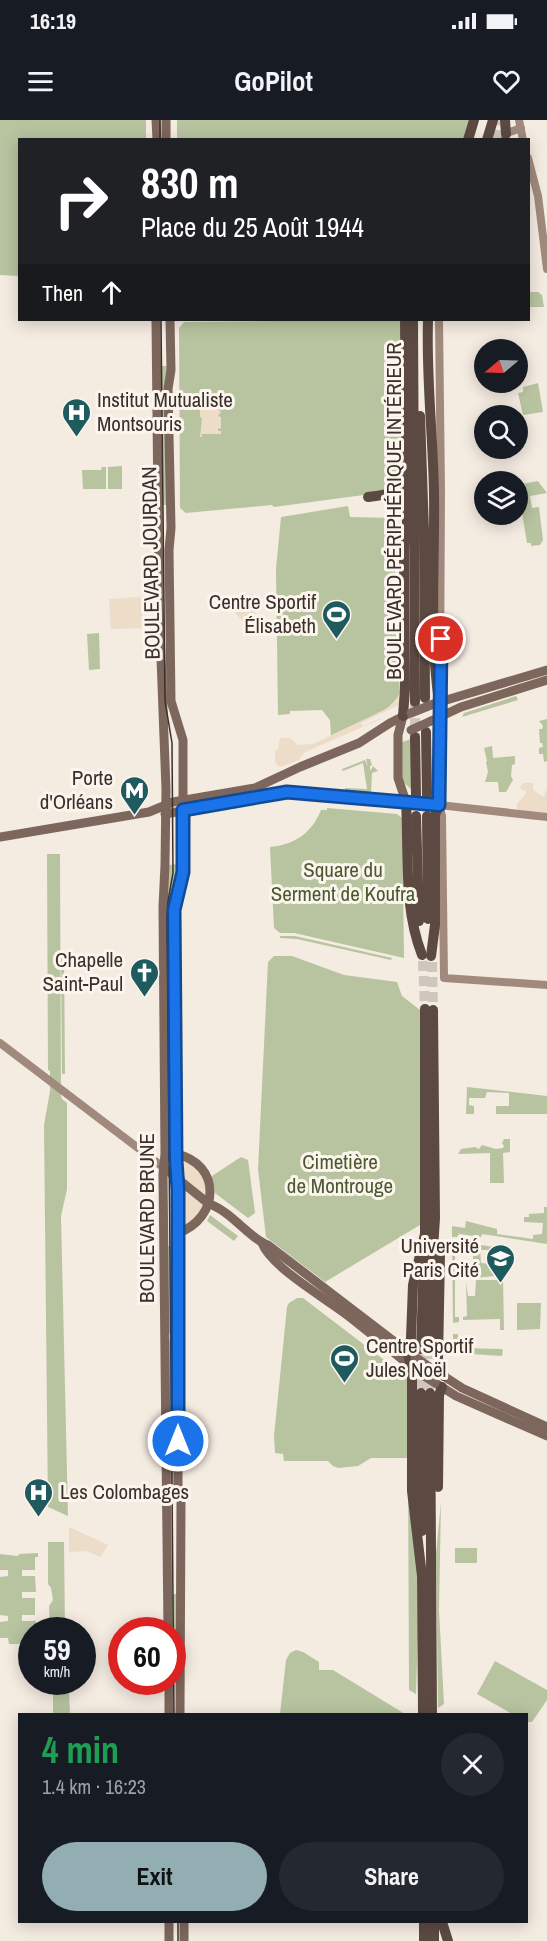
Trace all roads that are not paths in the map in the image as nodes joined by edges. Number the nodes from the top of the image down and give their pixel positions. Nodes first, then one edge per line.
1 (156, 120) edge
2 (166, 120) edge
3 (474, 120) edge
4 (486, 120) edge
5 (493, 120) edge
6 (505, 120) edge
7 (520, 124) edge
8 (505, 137) edge
9 (157, 138) edge
10 (166, 138) edge
11 (469, 138) edge
12 (482, 138) edge
13 (488, 138) edge
14 (530, 166) edge
15 (547, 269) edge
16 (156, 321) edge
17 (170, 321) edge
18 (405, 321) edge
19 (413, 321) edge
20 (419, 321) edge
21 (428, 321) edge
22 (439, 321) edge
23 (431, 411) junction
24 (407, 474) junction
25 (368, 497) dead end
26 (407, 527) junction
27 (424, 531) junction
28 (414, 592) junction
29 (547, 670) edge
30 (547, 680) edge
31 (427, 702) junction
32 (407, 715) junction
33 (435, 719) junction
34 (417, 733) junction
35 (399, 735) junction
36 (428, 800) junction
37 (406, 802) junction
38 (183, 805) junction
39 (165, 809) junction
40 (421, 816) dead end
41 (547, 817) edge
42 (0, 837) edge
43 (427, 958) junction
44 (547, 985) edge
45 (0, 1043) edge
46 (176, 1154) junction
47 (164, 1167) junction
48 (178, 1178) junction
49 (209, 1204) junction
50 (435, 1218) junction
51 (178, 1233) junction
52 (262, 1243) junction
53 (417, 1357) junction
54 (435, 1384) junction
55 (547, 1427) edge
56 (547, 1436) edge
57 (422, 1576) junction
58 (168, 1617) edge
59 (168, 1695) edge
60 (169, 1713) edge
61 (180, 1713) edge
62 (423, 1713) edge
63 (432, 1713) edge
64 (169, 1923) edge
65 (184, 1923) edge
66 (424, 1923) edge
67 (434, 1923) edge
68 (442, 1923) edge
69 (169, 1941) edge
70 (184, 1941) edge
71 (424, 1941) edge
72 (434, 1941) edge
73 (448, 1941) edge

1 - 9 main road
2 - 10 main road
3 - 11 highway
4 - 12 highway
5 - 13 highway
6 - 8 highway
7 - 8 main road
14 - 15 main road
16 - 39 main road, BOULEVARD JOURDAN
17 - 38 main road, BOULEVARD JOURDAN
18 - 24 highway
19 - 28 highway, BOULEVARD PÉRIPHÉRIQUE INTÉRIEUR
20 - 27 highway
21 - 23 highway
22 - 31 main road
23 - 27 highway
23 - 31 highway
24 - 25 highway
24 - 26 highway
26 - 28 highway
26 - 32 highway
27 - 31 highway
28 - 31 highway, BOULEVARD PÉRIPHÉRIQUE INTÉRIEUR
29 - 31 main road
30 - 33 main road
31 - 32 main road, bridge
31 - 33 main road
32 - 35 main road
32 - 38 main road
33 - 34 main road, bridge
33 - 36 main road
34 - 35 main road
34 - 36 highway
35 - 37 main road
36 - 37 main road, bridge
36 - 41 main road
36 - 43 highway
36 - 44 main road
37 - 38 main road
37 - 43 highway
38 - 39 main road
38 - 46 main road, BOULEVARD BRUNE
39 - 42 main road
39 - 47 main road, BOULEVARD BRUNE
40 - 43 highway
45 - 47 main road
46 - 48 main road, BOULEVARD BRUNE
46 - 49 main road
47 - 48 main road
47 - 58 main road, BOULEVARD BRUNE
48 - 49 main road
48 - 51 main road, BOULEVARD BRUNE
49 - 51 main road
49 - 52 main road
50 - 53 highway
50 - 53 highway
50 - 54 highway
51 - 61 main road, BOULEVARD BRUNE
52 - 53 main road
52 - 53 main road
53 - 54 main road, bridge
53 - 57 highway
54 - 55 main road
54 - 56 main road
54 - 57 highway
54 - 63 highway
57 - 62 highway
59 - 60 main road
64 - 69 main road
65 - 70 main road
66 - 71 highway
67 - 72 highway
68 - 73 highway

